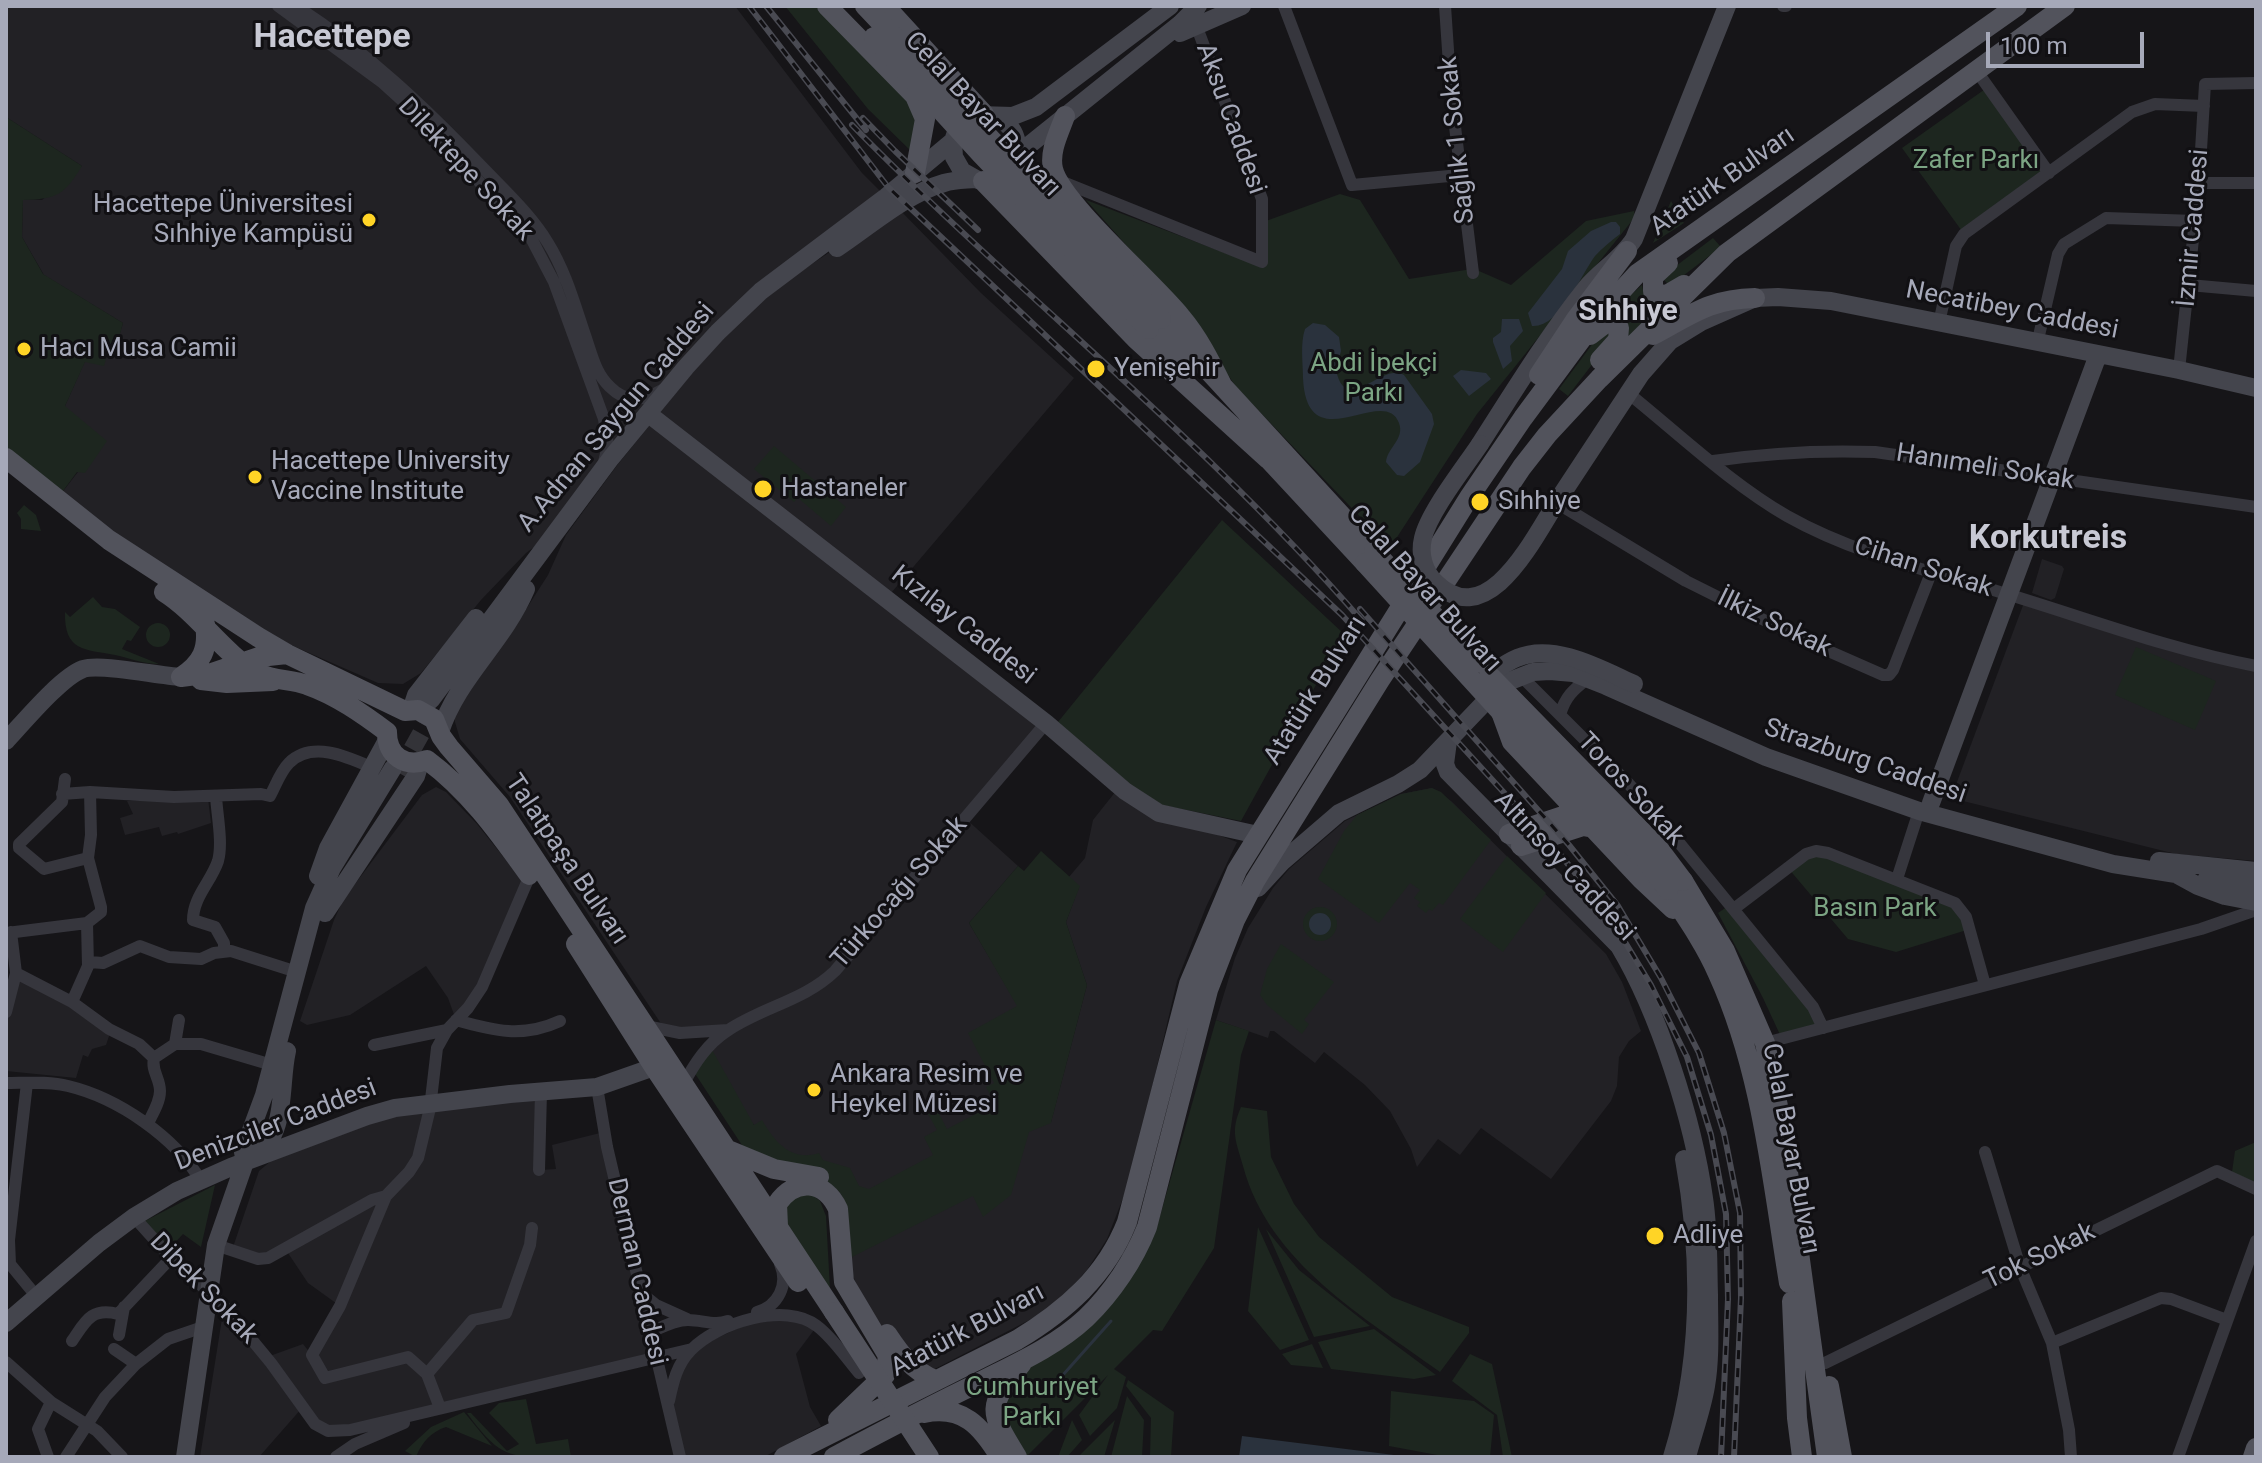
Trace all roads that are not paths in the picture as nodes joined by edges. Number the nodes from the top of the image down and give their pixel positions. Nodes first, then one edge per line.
1 (278, 6) edge
2 (296, 6) edge
3 (827, 6) edge
4 (844, 6) edge
5 (865, 6) edge
6 (885, 6) edge
7 (1170, 6) edge
8 (1242, 6) edge
9 (1284, 6) edge
10 (1445, 6) edge
11 (1727, 6) edge
12 (2017, 6) edge
13 (2065, 6) edge
14 (1197, 15) edge
15 (1976, 70) junction
16 (2256, 83) edge
17 (915, 96) junction
18 (2204, 106) junction
19 (991, 116) junction
20 (1065, 116) junction
21 (953, 139) junction
22 (1018, 154) junction
23 (915, 173) junction
24 (2049, 173) junction
25 (1460, 175) junction
26 (1057, 179) junction
27 (979, 180) junction
28 (2199, 183) junction
29 (2256, 183) edge
30 (2195, 221) junction
31 (1709, 224) junction
32 (1627, 251) junction
33 (1727, 253) junction
34 (1473, 273) dead end
35 (2189, 285) junction
36 (2256, 291) edge
37 (1755, 298) junction
38 (1939, 323) junction
39 (1155, 324) junction
40 (1634, 344) junction
41 (2037, 344) junction
42 (2098, 355) junction
43 (1558, 369) junction
44 (2179, 370) junction
45 (671, 385) junction
46 (1222, 385) junction
47 (2256, 388) edge
48 (1628, 393) junction
49 (1523, 418) junction
50 (655, 419) junction
51 (1547, 435) junction
52 (6, 458) edge
53 (1268, 459) junction
54 (1713, 461) junction
55 (599, 473) junction
56 (6, 476) edge
57 (2052, 479) junction
58 (1562, 505) junction
59 (2256, 507) edge
60 (1370, 557) junction
61 (1931, 573) junction
62 (522, 586) junction
63 (2009, 595) junction
64 (205, 624) junction
65 (287, 654) junction
66 (243, 663) junction
67 (2256, 666) edge
68 (1520, 675) junction
69 (181, 677) junction
70 (1587, 679) junction
71 (281, 680) junction
72 (1483, 681) junction
73 (434, 702) tunnel mouth
74 (408, 711) junction
75 (1501, 712) junction
76 (1560, 715) junction
77 (1046, 723) junction
78 (440, 734) junction
79 (387, 736) junction
80 (6, 741) edge
81 (1448, 741) junction
82 (424, 761) junction
83 (373, 768) junction
84 (396, 770) tunnel mouth
85 (1410, 777) junction
86 (65, 779) dead end
87 (90, 792) junction
88 (62, 794) junction
89 (216, 796) junction
90 (1571, 805) junction
91 (1925, 807) junction
92 (1594, 828) junction
93 (1258, 835) junction
94 (1512, 843) junction
95 (88, 858) junction
96 (2176, 869) junction
97 (2256, 871) edge
98 (530, 875) junction
99 (2207, 876) junction
100 (1897, 879) junction
101 (2256, 879) edge
102 (1676, 885) junction
103 (2256, 888) edge
104 (2256, 902) edge
105 (1735, 908) junction
106 (1241, 909) junction
107 (2256, 910) edge
108 (319, 911) junction
109 (87, 923) junction
110 (1694, 928) junction
111 (9, 932) edge
112 (224, 951) junction
113 (89, 962) junction
114 (297, 972) junction
115 (16, 973) junction
116 (1985, 985) junction
117 (72, 1002) junction
118 (6, 1012) edge
119 (179, 1020) dead end
120 (560, 1021) dead end
121 (452, 1025) junction
122 (646, 1026) junction
123 (1823, 1028) junction
124 (728, 1030) junction
125 (1765, 1043) junction
126 (175, 1044) junction
127 (374, 1045) dead end
128 (154, 1058) junction
129 (272, 1065) junction
130 (654, 1067) junction
131 (6, 1083) edge
132 (27, 1083) junction
133 (684, 1083) junction
134 (597, 1087) junction
135 (541, 1092) junction
136 (262, 1100) junction
137 (431, 1102) junction
138 (148, 1123) junction
139 (278, 1124) junction
140 (311, 1136) junction
141 (728, 1150) junction
142 (1985, 1152) dead end
143 (245, 1162) junction
144 (539, 1170) dead end
145 (201, 1181) junction
146 (1694, 1181) junction
147 (2256, 1189) edge
148 (386, 1196) junction
149 (134, 1217) junction
150 (532, 1228) dead end
151 (775, 1235) junction
152 (2256, 1241) edge
153 (216, 1245) junction
154 (171, 1258) junction
155 (8, 1263) edge
156 (2020, 1267) junction
157 (208, 1290) junction
158 (641, 1293) junction
159 (37, 1297) junction
160 (1799, 1301) junction
161 (124, 1307) junction
162 (829, 1316) junction
163 (690, 1320) junction
164 (2227, 1320) junction
165 (6, 1323) edge
166 (203, 1327) junction
167 (651, 1332) junction
168 (119, 1335) dead end
169 (72, 1341) dead end
170 (2052, 1343) junction
171 (114, 1349) dead end
172 (692, 1349) junction
173 (656, 1357) junction
174 (1026, 1358) junction
175 (6, 1362) edge
176 (1825, 1363) junction
177 (136, 1364) junction
178 (859, 1373) junction
179 (427, 1374) junction
180 (935, 1380) junction
181 (51, 1402) junction
182 (668, 1404) junction
183 (440, 1408) junction
184 (913, 1415) junction
185 (87, 1426) junction
186 (880, 1432) junction
187 (820, 1437) junction
188 (2256, 1448) edge
189 (47, 1455) edge
190 (32, 1457) edge
191 (66, 1457) edge
192 (122, 1457) edge
193 (185, 1457) edge
194 (336, 1457) edge
195 (680, 1457) edge
196 (784, 1457) edge
197 (834, 1457) edge
198 (867, 1457) edge
199 (915, 1457) edge
200 (929, 1457) edge
201 (1000, 1457) edge
202 (1017, 1457) edge
203 (1672, 1457) edge
204 (1687, 1457) edge
205 (1802, 1457) edge
206 (1814, 1457) edge
207 (1827, 1457) edge
208 (1842, 1457) edge
209 (2071, 1457) edge
210 (2178, 1457) edge
211 (2253, 1457) edge

1 - 55 street, Dilektepe Sokak
2 - 45 street, Dilektepe Sokak
3 - 17 main road
4 - 39 main road, Celal Bayar Bulvarı, bridge
5 - 39 main road, Celal Bayar Bulvarı, bridge
6 - 19 main road
7 - 19 main road, A.Adnan Saygun Caddesi
8 - 14 main road
9 - 25 street
10 - 25 street, Sağlık 1 Sokak
11 - 32 main road
12 - 31 main road, Atatürk Bulvarı
13 - 15 main road, Atatürk Bulvarı
14 - 20 main road, A.Adnan Saygun Caddesi
14 - 26 street, Aksu Caddesi
15 - 24 street
15 - 33 main road, Atatürk Bulvarı
16 - 18 street, İzmir Caddesi
17 - 21 main road
17 - 23 main road
18 - 24 street
18 - 28 street, İzmir Caddesi
19 - 21 main road, A.Adnan Saygun Caddesi
19 - 22 main road
20 - 22 main road, A.Adnan Saygun Caddesi
20 - 26 main road
21 - 23 main road, A.Adnan Saygun Caddesi
21 - 27 main road
22 - 27 main road, A.Adnan Saygun Caddesi
23 - 45 main road, A.Adnan Saygun Caddesi
24 - 38 street
25 - 34 street, Sağlık 1 Sokak
26 - 46 main road
27 - 50 main road, A.Adnan Saygun Caddesi
27 - 53 main road
28 - 29 street
28 - 30 street, İzmir Caddesi
30 - 35 street, İzmir Caddesi
30 - 41 street
31 - 33 main road
31 - 43 main road, Atatürk Bulvarı
32 - 49 main road
32 - 58 main road, bridge
33 - 40 main road, Atatürk Bulvarı
35 - 36 street
35 - 44 street, İzmir Caddesi
37 - 38 main road, Necatibey Caddesi
37 - 40 main road
37 - 48 main road
38 - 41 main road, Necatibey Caddesi
39 - 46 main road, Celal Bayar Bulvarı
39 - 53 main road, Celal Bayar Bulvarı
40 - 51 main road, Atatürk Bulvarı
41 - 42 main road, Necatibey Caddesi
42 - 44 main road, Necatibey Caddesi
42 - 57 main road
43 - 49 main road, Atatürk Bulvarı
43 - 51 main road
44 - 47 main road, Necatibey Caddesi
45 - 55 main road, A.Adnan Saygun Caddesi
46 - 60 main road, Celal Bayar Bulvarı
48 - 54 street, Cihan Sokak
48 - 58 main road
49 - 93 main road, Atatürk Bulvarı
50 - 62 main road, A.Adnan Saygun Caddesi
50 - 77 main road, Kızılay Caddesi
51 - 106 main road, Atatürk Bulvarı
52 - 65 main road, Talatpaşa Bulvarı
53 - 60 main road, Celal Bayar Bulvarı
54 - 57 street, Hanımeli Sokak
54 - 61 street, Cihan Sokak
55 - 62 main road, A.Adnan Saygun Caddesi
56 - 64 main road, Talatpaşa Bulvarı
57 - 59 street, Hanımeli Sokak
57 - 63 main road
58 - 61 street, İlkiz Sokak
60 - 72 main road, Celal Bayar Bulvarı, bridge
61 - 63 street, Cihan Sokak
62 - 73 main road, A.Adnan Saygun Caddesi
62 - 74 main road
62 - 78 main road
63 - 67 street, Cihan Sokak
63 - 91 main road
64 - 66 main road, Talatpaşa Bulvarı
64 - 69 main road
65 - 66 main road
65 - 74 main road, Talatpaşa Bulvarı
66 - 69 main road
66 - 71 main road, Talatpaşa Bulvarı
68 - 70 main road, Strazburg Caddesi
68 - 76 street, Toros Sokak
68 - 81 main road
69 - 71 main road
69 - 80 main road
70 - 76 street
70 - 91 main road, Strazburg Caddesi
71 - 79 main road, Talatpaşa Bulvarı
72 - 75 main road, Celal Bayar Bulvarı, bridge
72 - 91 main road, Strazburg Caddesi, bridge
72 - 102 main road, Celal Bayar Bulvarı, bridge
74 - 78 main road, Talatpaşa Bulvarı
74 - 79 main road
75 - 90 main road
75 - 102 main road, Celal Bayar Bulvarı, bridge
76 - 105 street, Toros Sokak
77 - 93 main road, Kızılay Caddesi
77 - 124 street, Türkocağı Sokak
78 - 82 main road
78 - 122 main road, Talatpaşa Bulvarı
79 - 82 main road, Talatpaşa Bulvarı
79 - 83 main road
81 - 85 main road
81 - 94 main road, Altınsoy Caddesi
82 - 98 main road, Talatpaşa Bulvarı
82 - 108 main road
83 - 89 street
83 - 108 main road
84 - 108 main road
85 - 94 main road, Altınsoy Caddesi
85 - 106 main road, Atatürk Bulvarı
86 - 88 street
87 - 88 street
87 - 89 street
87 - 95 street
88 - 95 street
89 - 112 street
90 - 92 main road
90 - 94 main road
91 - 96 main road, Strazburg Caddesi
91 - 100 street
92 - 94 main road
92 - 110 main road
93 - 180 main road, Atatürk Bulvarı
94 - 146 main road, Altınsoy Caddesi
95 - 109 street
96 - 97 main road, Strazburg Caddesi
96 - 99 main road
96 - 104 main road, Strazburg Caddesi
98 - 121 street
98 - 130 main road, Talatpaşa Bulvarı
99 - 101 main road
99 - 103 main road
100 - 105 street
100 - 116 street
102 - 110 main road, Celal Bayar Bulvarı
102 - 125 main road, Celal Bayar Bulvarı
105 - 123 street, Toros Sokak
106 - 174 main road, Atatürk Bulvarı
107 - 116 street
108 - 114 main road
108 - 139 main road
109 - 111 street
109 - 113 street
110 - 160 main road, Celal Bayar Bulvarı
111 - 115 street
112 - 113 street
112 - 114 street
113 - 117 street
114 - 129 main road
115 - 117 street
115 - 118 street
116 - 123 street
117 - 128 street
119 - 126 street
120 - 121 street
121 - 127 street
121 - 137 street
122 - 124 street, Türkocağı Sokak
122 - 133 main road, Talatpaşa Bulvarı
123 - 125 street
124 - 133 street, Türkocağı Sokak
125 - 160 main road, Celal Bayar Bulvarı
126 - 128 street
126 - 129 street
128 - 138 street
129 - 136 main road
130 - 134 main road, Denizciler Caddesi
130 - 151 main road, Talatpaşa Bulvarı
131 - 132 street
132 - 138 street
132 - 155 street
133 - 141 main road, Talatpaşa Bulvarı
134 - 135 main road, Denizciler Caddesi
134 - 158 street, Derman Caddesi
135 - 137 main road, Denizciler Caddesi
135 - 144 street
136 - 139 main road
136 - 143 main road
137 - 140 main road, Denizciler Caddesi
137 - 148 street
138 - 145 street
139 - 140 main road
139 - 143 main road
140 - 143 main road, Denizciler Caddesi
141 - 151 main road, Talatpaşa Bulvarı
141 - 180 main road
142 - 156 street
143 - 145 main road, Denizciler Caddesi
143 - 153 main road
145 - 149 main road, Denizciler Caddesi
146 - 203 main road, Altınsoy Caddesi
146 - 204 main road, Altınsoy Caddesi
147 - 156 street, Tok Sokak
148 - 153 street
148 - 179 street
149 - 154 street, Dibek Sokak
149 - 159 main road, Denizciler Caddesi
150 - 179 street
151 - 162 main road, Talatpaşa Bulvarı
151 - 163 street
151 - 187 main road
152 - 164 street
153 - 157 main road
154 - 157 street, Dibek Sokak
154 - 161 street
155 - 159 street
156 - 170 street
156 - 176 street, Tok Sokak
157 - 166 main road
157 - 183 street, Dibek Sokak
158 - 163 street
158 - 167 street, Derman Caddesi
159 - 165 main road, Denizciler Caddesi
160 - 176 main road, Celal Bayar Bulvarı
160 - 205 main road, Celal Bayar Bulvarı
160 - 206 main road, Celal Bayar Bulvarı
160 - 207 main road, Celal Bayar Bulvarı
161 - 168 street
161 - 169 street
162 - 178 main road, Talatpaşa Bulvarı
162 - 200 main road, Talatpaşa Bulvarı, bridge
163 - 167 street
164 - 170 street
164 - 210 street
166 - 177 street
166 - 193 main road
167 - 173 street, Derman Caddesi
170 - 209 street
171 - 177 street
172 - 173 street
172 - 178 street
172 - 182 street
173 - 182 street, Derman Caddesi
173 - 183 street
174 - 184 main road, Atatürk Bulvarı
174 - 202 main road
175 - 181 street
176 - 208 main road, Celal Bayar Bulvarı
177 - 185 street
178 - 199 main road, Talatpaşa Bulvarı
179 - 183 street
180 - 187 main road, Atatürk Bulvarı
181 - 185 street
181 - 189 street
182 - 195 street, Derman Caddesi
183 - 194 street
184 - 186 main road, Atatürk Bulvarı
184 - 201 main road
185 - 191 street
185 - 192 street
186 - 197 main road, Atatürk Bulvarı
186 - 198 main road
187 - 196 main road, Atatürk Bulvarı
188 - 211 main road
189 - 190 street

